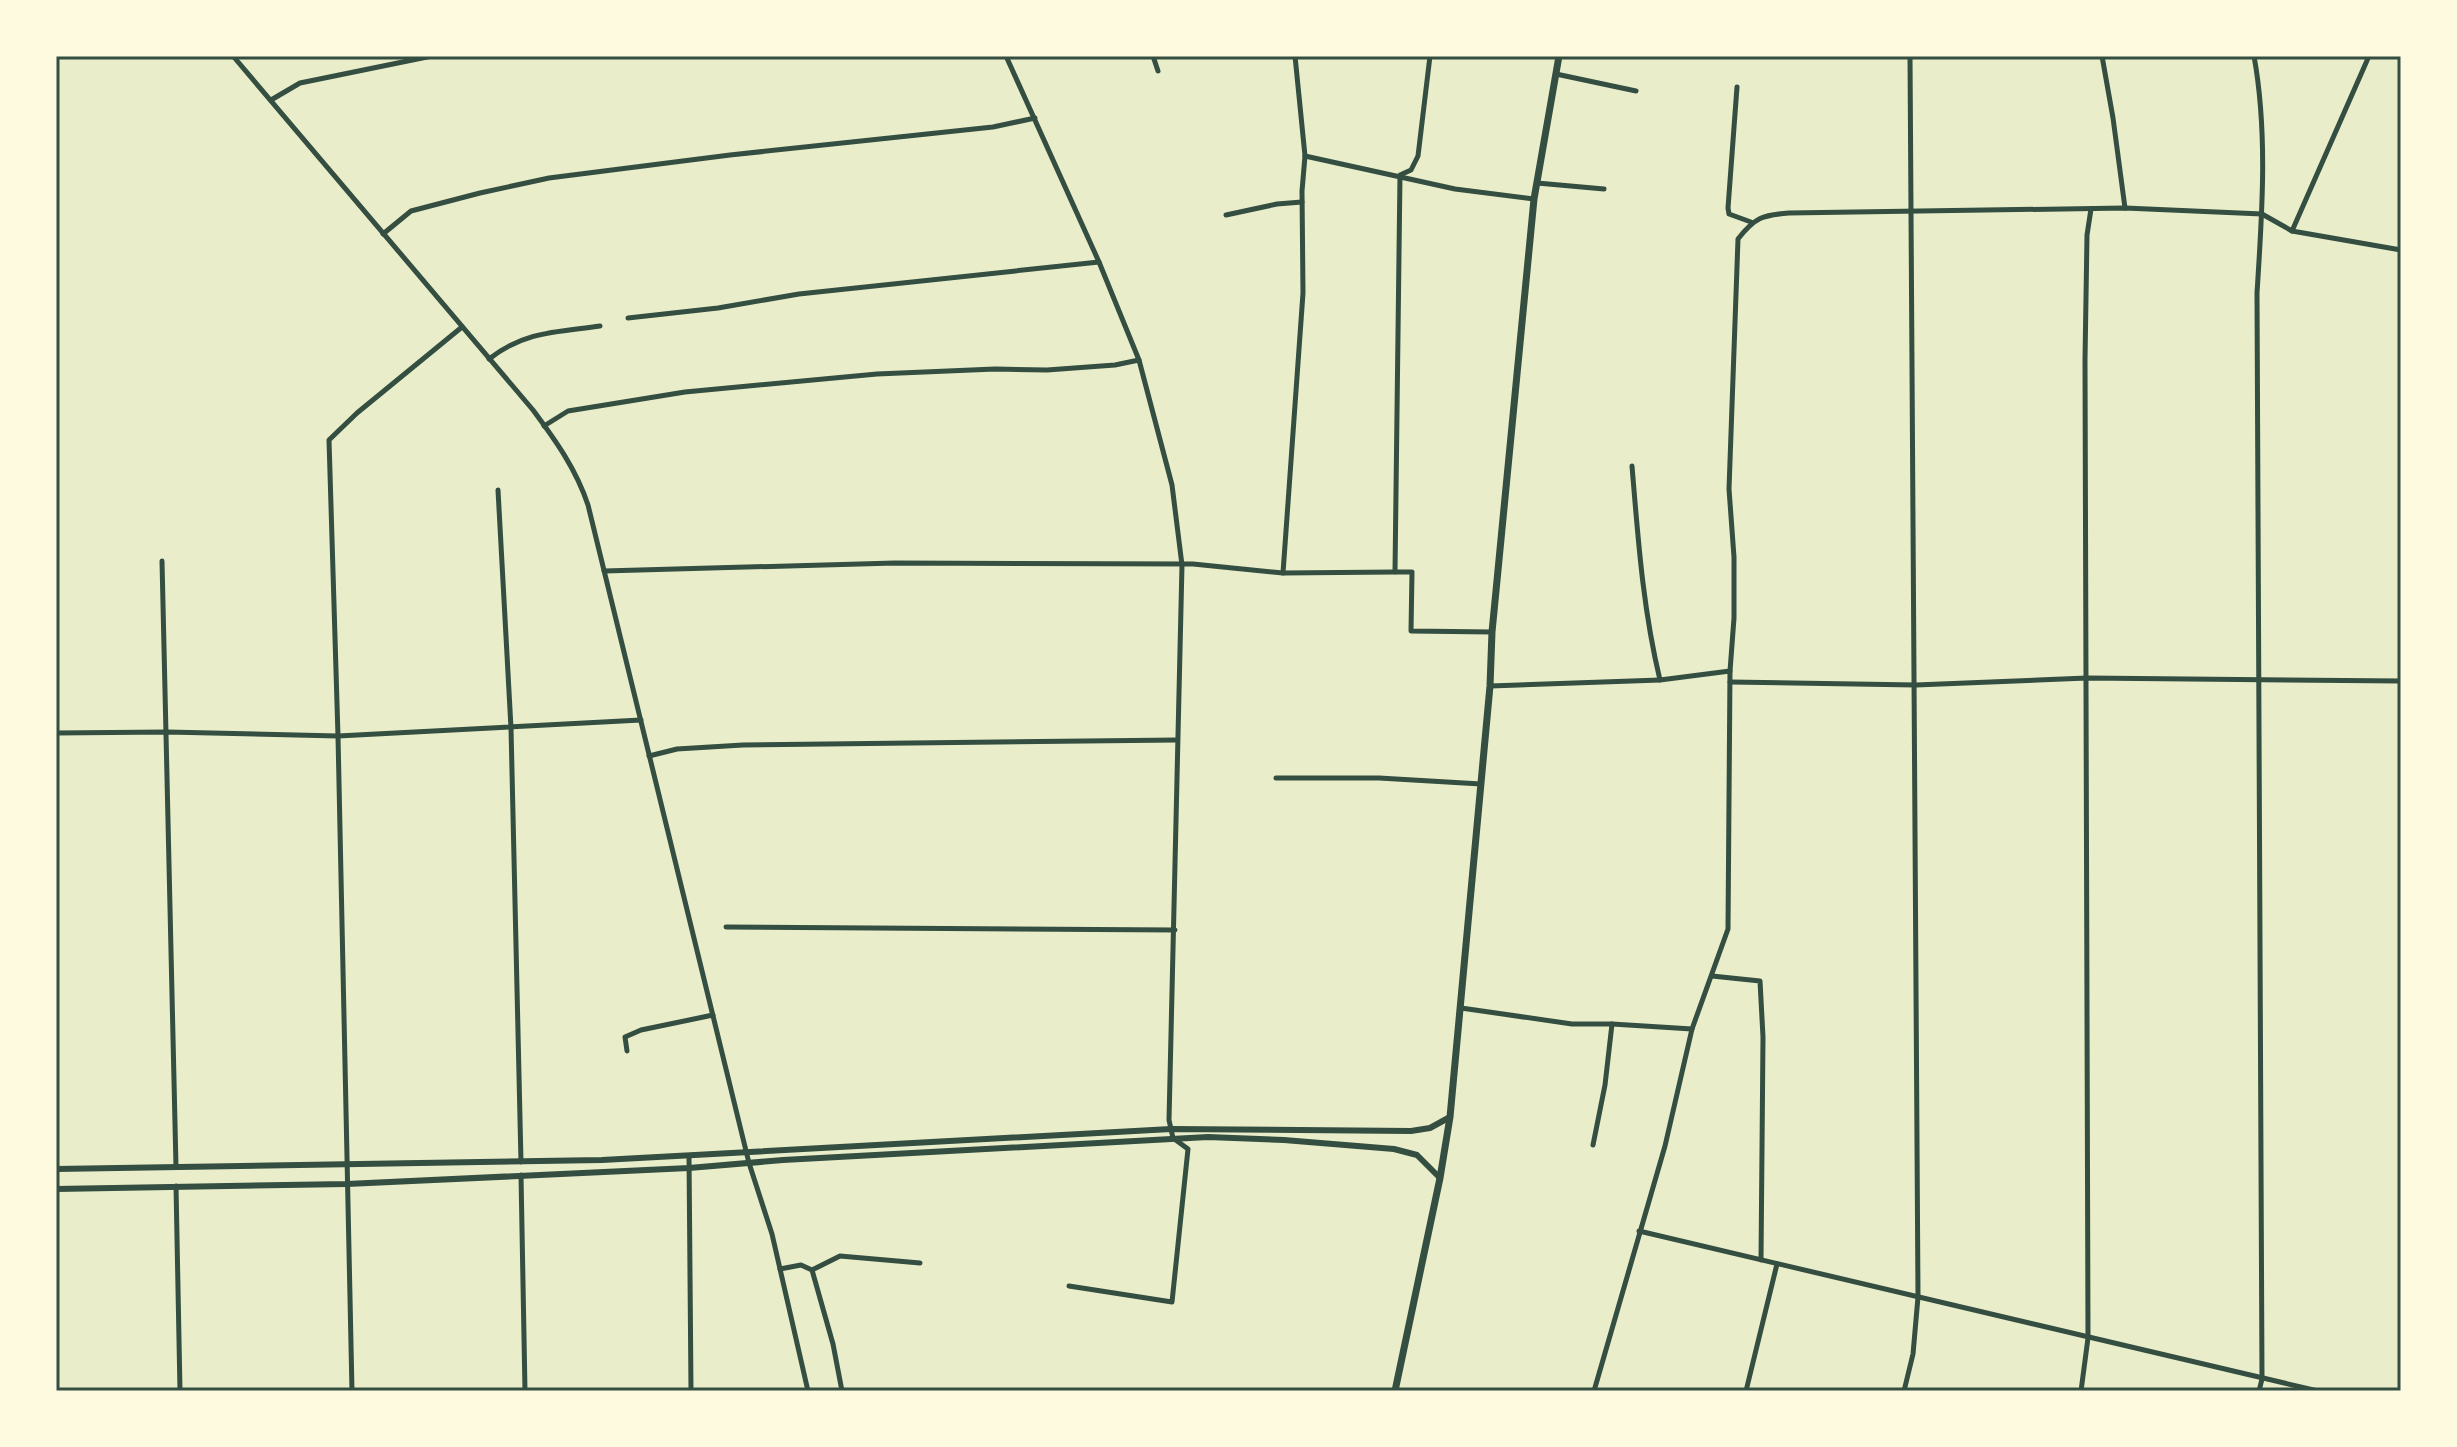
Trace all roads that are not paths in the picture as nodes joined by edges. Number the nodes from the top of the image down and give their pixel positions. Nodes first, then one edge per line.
1 (233, 56) edge
2 (432, 56) edge
3 (1006, 56) edge
4 (1153, 56) edge
5 (1295, 56) edge
6 (1430, 56) edge
7 (1559, 56) edge
8 (1910, 56) edge
9 (2102, 56) edge
10 (2254, 56) edge
11 (2369, 56) edge
12 (1158, 71) dead end
13 (1556, 74) junction
14 (1737, 87) dead end
15 (1636, 91) dead end
16 (271, 100) junction
17 (1035, 118) junction
18 (1305, 156) junction
19 (1400, 175) junction
20 (1537, 183) junction
21 (1604, 189) dead end
22 (1534, 199) junction
23 (1302, 202) junction
24 (2125, 208) junction
25 (1911, 209) junction
26 (2091, 209) junction
27 (2262, 214) junction
28 (1226, 215) dead end
29 (1752, 223) junction
30 (2292, 231) junction
31 (383, 234) junction
32 (2401, 250) edge
33 (1099, 262) junction
34 (628, 318) dead end
35 (600, 326) dead end
36 (462, 327) junction
37 (489, 359) junction
38 (1139, 360) junction
39 (544, 426) junction
40 (1632, 466) dead end
41 (498, 490) dead end
42 (162, 561) dead end
43 (1182, 565) junction
44 (604, 571) junction
45 (1395, 572) junction
46 (1283, 573) junction
47 (1492, 632) junction
48 (1730, 671) junction
49 (2087, 678) junction
50 (2257, 679) junction
51 (1660, 680) junction
52 (2401, 681) edge
53 (1730, 682) junction
54 (1916, 685) junction
55 (1490, 686) junction
56 (641, 720) junction
57 (511, 728) junction
58 (167, 732) junction
59 (56, 733) edge
60 (338, 736) junction
61 (1177, 740) junction
62 (649, 756) junction
63 (1276, 778) dead end
64 (1481, 784) junction
65 (726, 927) dead end
66 (1175, 930) junction
67 (1712, 976) junction
68 (1461, 1008) junction
69 (713, 1015) junction
70 (1612, 1024) junction
71 (1692, 1029) junction
72 (627, 1051) dead end
73 (1450, 1117) junction
74 (1171, 1129) junction
75 (1173, 1138) junction
76 (1593, 1145) dead end
77 (746, 1152) junction
78 (689, 1156) junction
79 (521, 1162) junction
80 (749, 1163) junction
81 (346, 1164) junction
82 (176, 1167) junction
83 (689, 1168) junction
84 (56, 1169) edge
85 (521, 1175) junction
86 (1440, 1178) junction
87 (347, 1184) junction
88 (176, 1186) junction
89 (56, 1189) edge
90 (1639, 1231) junction
91 (1761, 1260) junction
92 (920, 1263) dead end
93 (1777, 1264) junction
94 (780, 1269) junction
95 (812, 1270) junction
96 (1069, 1286) dead end
97 (1918, 1297) junction
98 (2088, 1338) junction
99 (2262, 1379) junction
100 (180, 1391) edge
101 (352, 1391) edge
102 (525, 1391) edge
103 (691, 1391) edge
104 (808, 1391) edge
105 (842, 1391) edge
106 (1395, 1391) edge
107 (1594, 1391) edge
108 (1746, 1391) edge
109 (1904, 1391) edge
110 (2081, 1391) edge
111 (2259, 1391) edge
112 (2318, 1391) edge

1 - 16 street
2 - 16 street
3 - 17 street
4 - 12 street
5 - 18 street
6 - 19 street
7 - 13 main road
8 - 25 street
9 - 24 street
10 - 27 street
11 - 30 street
13 - 15 street
13 - 20 main road
14 - 29 street
16 - 31 street
17 - 31 street
17 - 33 street
18 - 19 street
18 - 23 street
19 - 22 street
19 - 45 street
20 - 21 street
20 - 22 main road
22 - 47 main road
23 - 28 street
23 - 46 street
24 - 26 street
24 - 27 street
25 - 26 street
25 - 29 street
25 - 54 street
26 - 49 street
27 - 30 street
27 - 50 street
29 - 48 street
30 - 32 street
31 - 36 street
33 - 34 street
33 - 38 street
35 - 37 street
36 - 37 street
36 - 60 street
37 - 39 street
38 - 39 street
38 - 43 street
39 - 44 street
40 - 51 street
41 - 57 street
42 - 58 street
43 - 44 street
43 - 46 street
43 - 61 street
44 - 56 street
45 - 46 street
45 - 47 street
47 - 55 main road
48 - 51 street
48 - 53 street
49 - 50 street
49 - 54 street
49 - 98 street
50 - 52 street
50 - 99 street
51 - 55 street
53 - 54 street
53 - 67 street
54 - 97 street
55 - 64 main road
56 - 57 street
56 - 62 street
57 - 60 street
57 - 79 street
58 - 59 street
58 - 60 street
58 - 82 street
60 - 81 street
61 - 62 street
61 - 66 street
62 - 69 street
63 - 64 street
64 - 68 main road
65 - 66 street
66 - 74 street
67 - 71 street
67 - 91 street
68 - 70 street
68 - 73 main road
69 - 72 street
69 - 77 street
70 - 71 street
70 - 76 street
71 - 90 street
73 - 74 street
73 - 86 main road
74 - 75 street
74 - 77 street
75 - 80 street
75 - 86 street
75 - 96 street
77 - 78 street
77 - 80 street
78 - 79 street
78 - 83 street
79 - 81 street
80 - 83 street
80 - 94 street
81 - 82 street
81 - 87 street
82 - 84 street
83 - 85 street
83 - 103 street
85 - 87 street
85 - 102 street
86 - 106 main road
87 - 88 street
87 - 101 street
88 - 89 street
88 - 100 street
90 - 91 street
90 - 107 street
91 - 93 street
92 - 95 street
93 - 97 street
93 - 108 street
94 - 95 street
94 - 104 street
95 - 105 street
97 - 98 street
97 - 109 street
98 - 99 street
98 - 110 street
99 - 111 street
99 - 112 street

